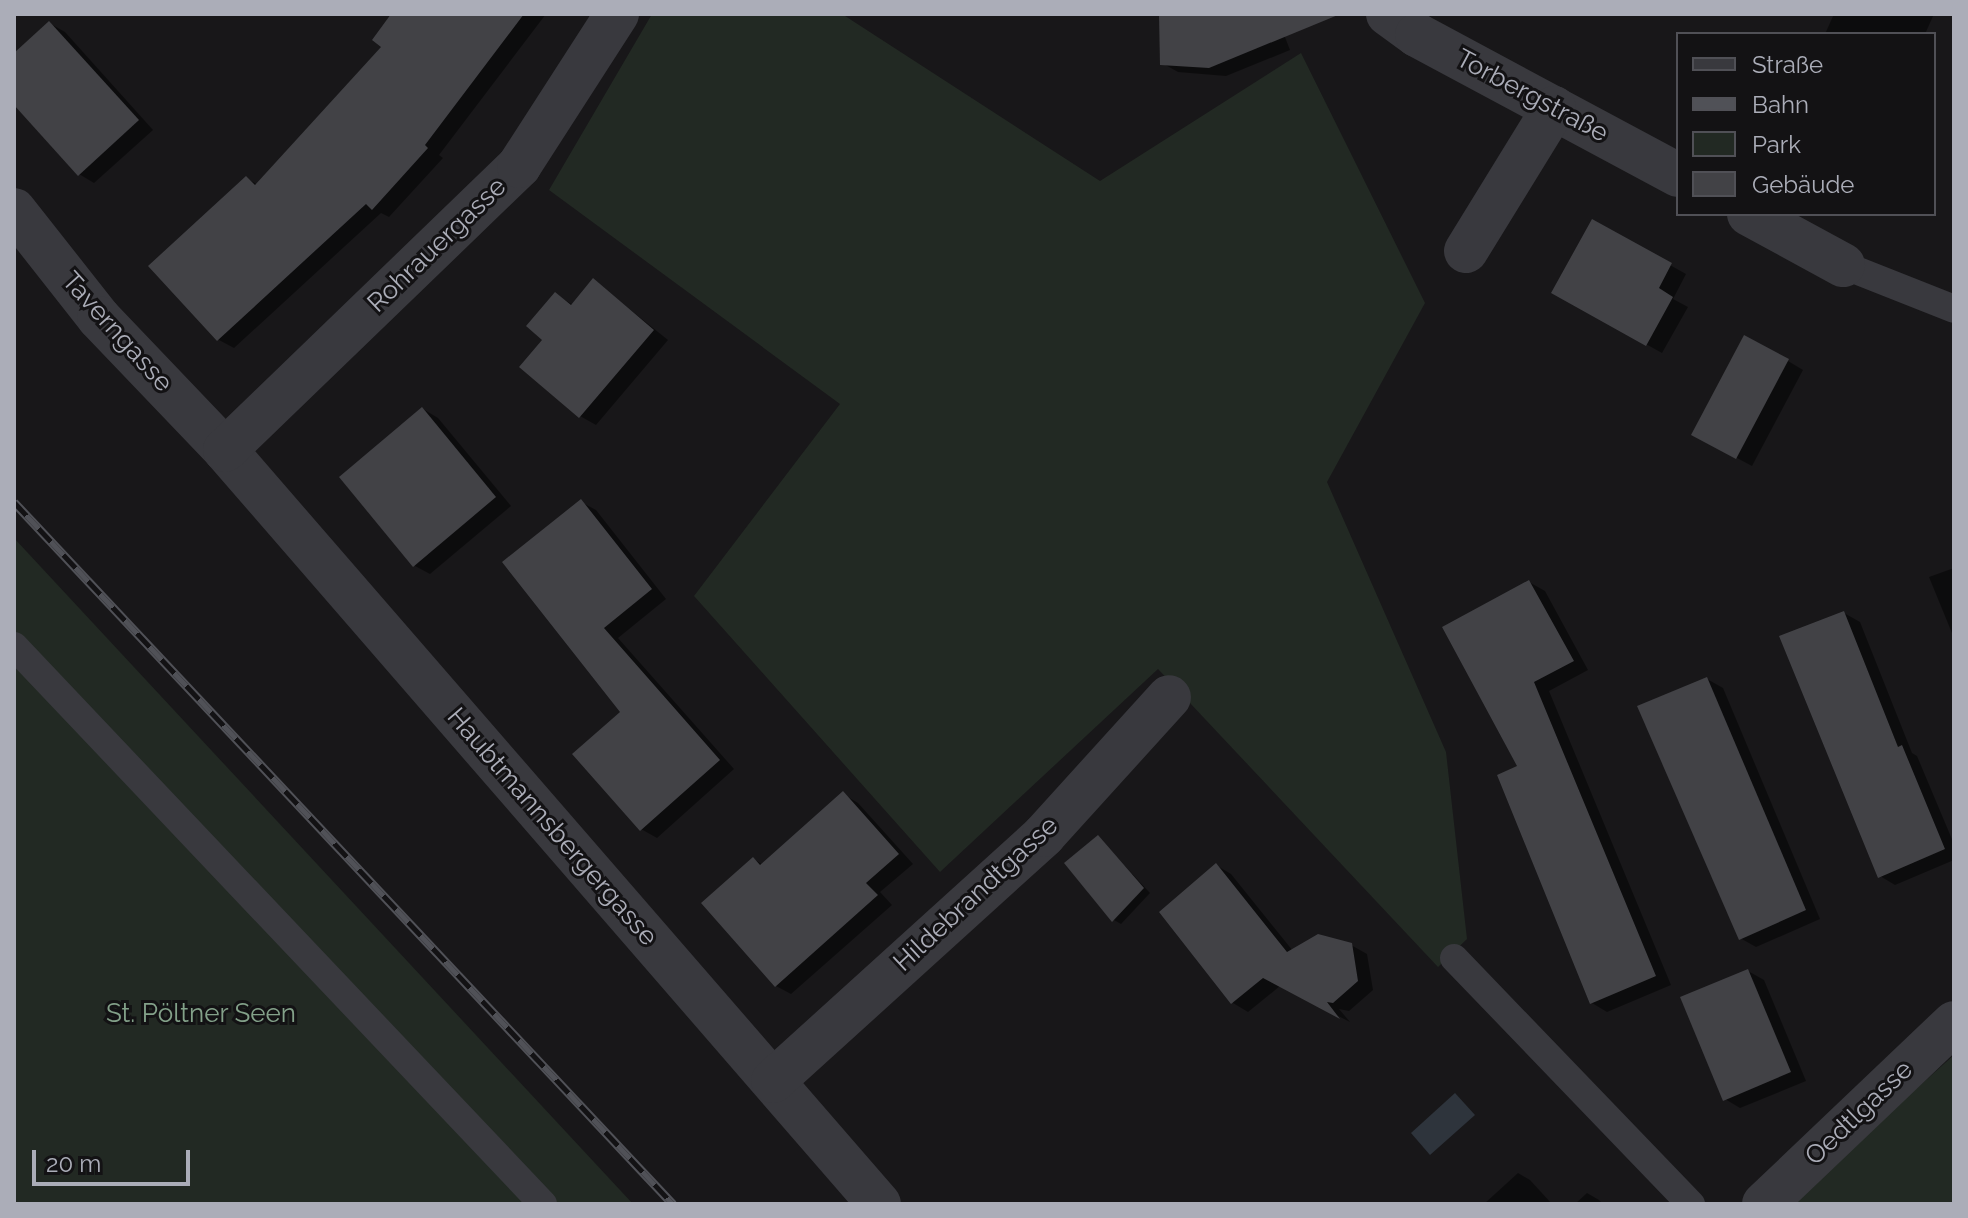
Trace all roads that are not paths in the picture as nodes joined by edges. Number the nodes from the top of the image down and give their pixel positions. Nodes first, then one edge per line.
1 (617, 14) edge
2 (1388, 14) edge
3 (1554, 108) junction
4 (1676, 174) edge
5 (14, 210) edge
6 (1753, 216) edge
7 (1466, 251) dead end
8 (1843, 265) joint
9 (1954, 309) edge
10 (225, 450) junction
11 (14, 646) edge
12 (1169, 697) dead end
13 (1454, 958) dead end
14 (1954, 1023) edge
15 (773, 1081) junction
16 (543, 1204) edge
17 (879, 1204) edge
18 (1691, 1204) edge
19 (1764, 1204) edge

1 - 10 street, Rohrauergasse
2 - 3 street, Torbergstraße
3 - 4 street, Torbergstraße
3 - 7 street
5 - 10 street, Taverngasse
6 - 8 street
8 - 9 lane
10 - 15 street, Haubtmannsbergergasse
11 - 16 lane
12 - 15 street, Hildebrandtgasse
13 - 18 lane
14 - 19 street, Oedtlgasse
15 - 17 street, Haubtmannsbergergasse

